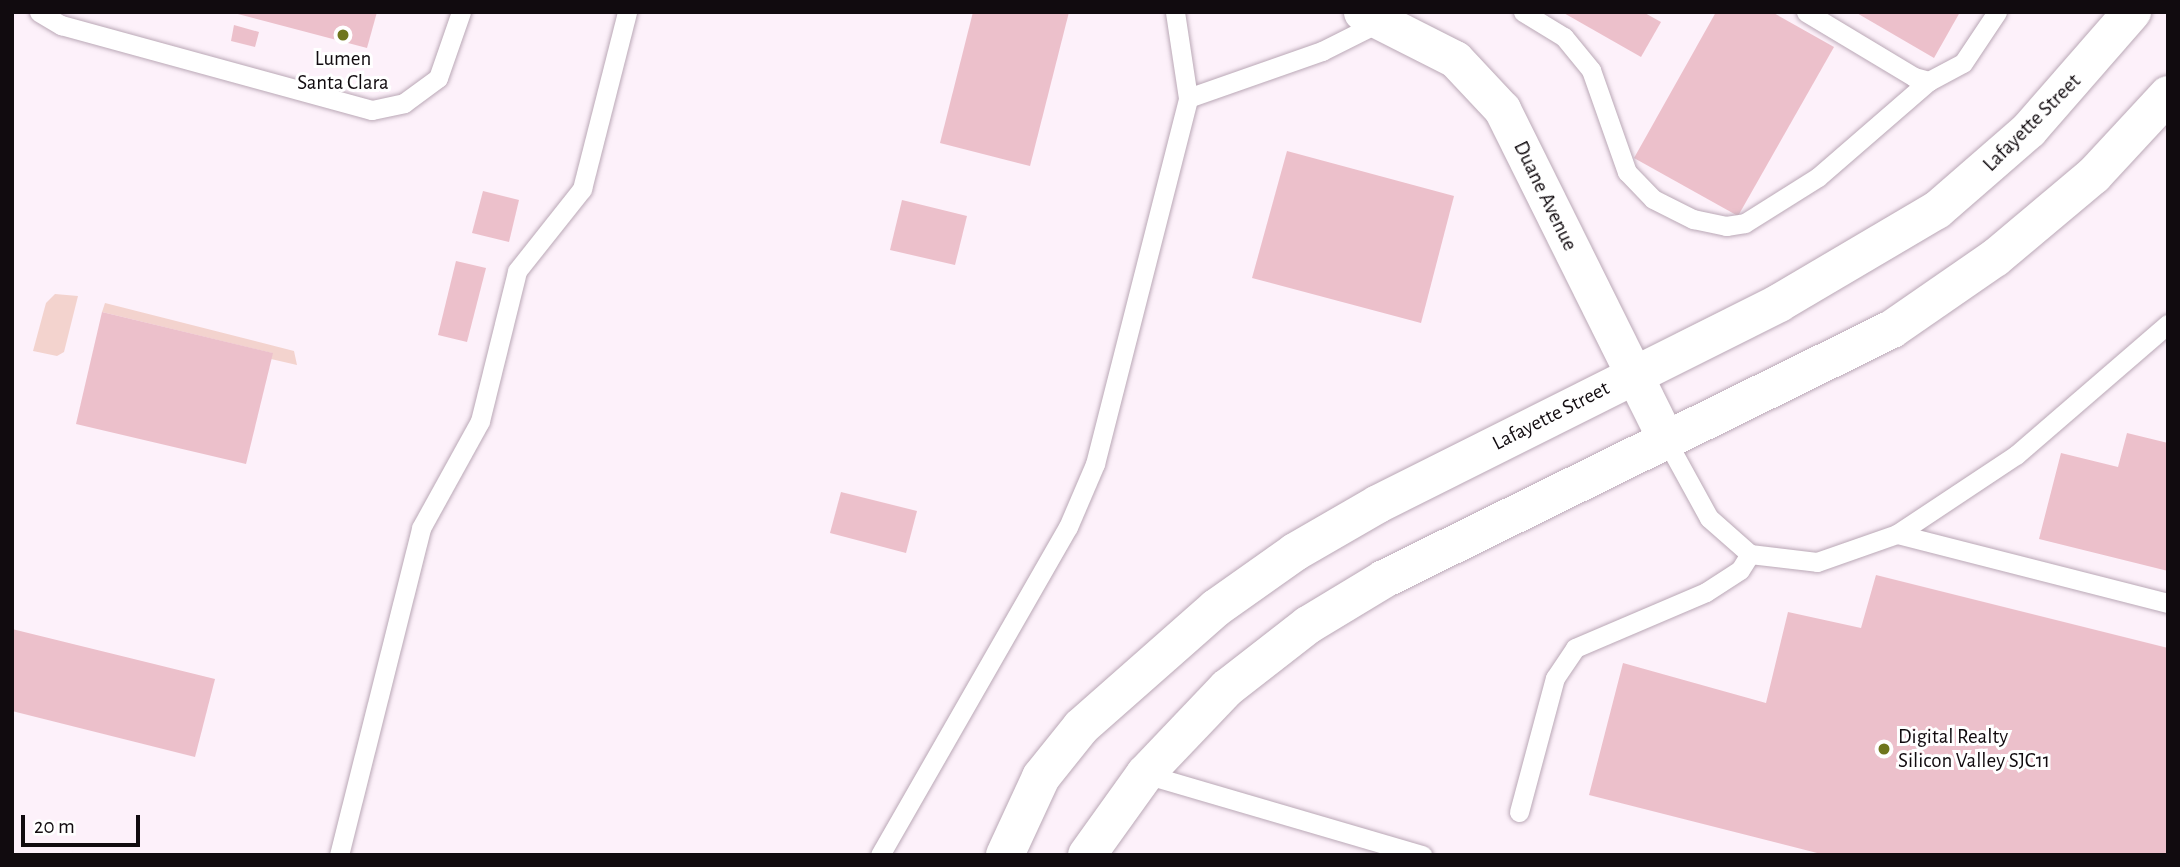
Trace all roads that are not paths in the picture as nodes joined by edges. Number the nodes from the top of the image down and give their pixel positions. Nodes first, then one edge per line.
1 (39, 12) edge
2 (461, 12) edge
3 (627, 12) edge
4 (1175, 12) edge
5 (1523, 12) edge
6 (1807, 12) edge
7 (1997, 12) edge
8 (2132, 12) edge
9 (1372, 17) edge
10 (1929, 81) junction
11 (2168, 95) edge
12 (1188, 98) junction
13 (2168, 324) edge
14 (1632, 374) junction
15 (1665, 438) junction
16 (1897, 534) junction
17 (1750, 554) junction
18 (2168, 603) edge
19 (1146, 774) junction
20 (1519, 812) dead end
21 (339, 855) edge
22 (880, 855) edge
23 (1005, 855) edge
24 (1087, 855) edge
25 (1422, 855) edge

1 - 2 lane
3 - 21 lane
4 - 12 lane
5 - 10 lane
6 - 10 lane
7 - 10 lane
8 - 14 main road, Lafayette Street
9 - 12 lane
9 - 14 street, Duane Avenue
11 - 15 main road
12 - 22 lane
13 - 16 lane
14 - 15 street, Duane Avenue
14 - 23 main road, Lafayette Street
15 - 17 lane
15 - 19 main road
16 - 17 lane
16 - 18 lane
17 - 20 lane
19 - 24 main road
19 - 25 lane

